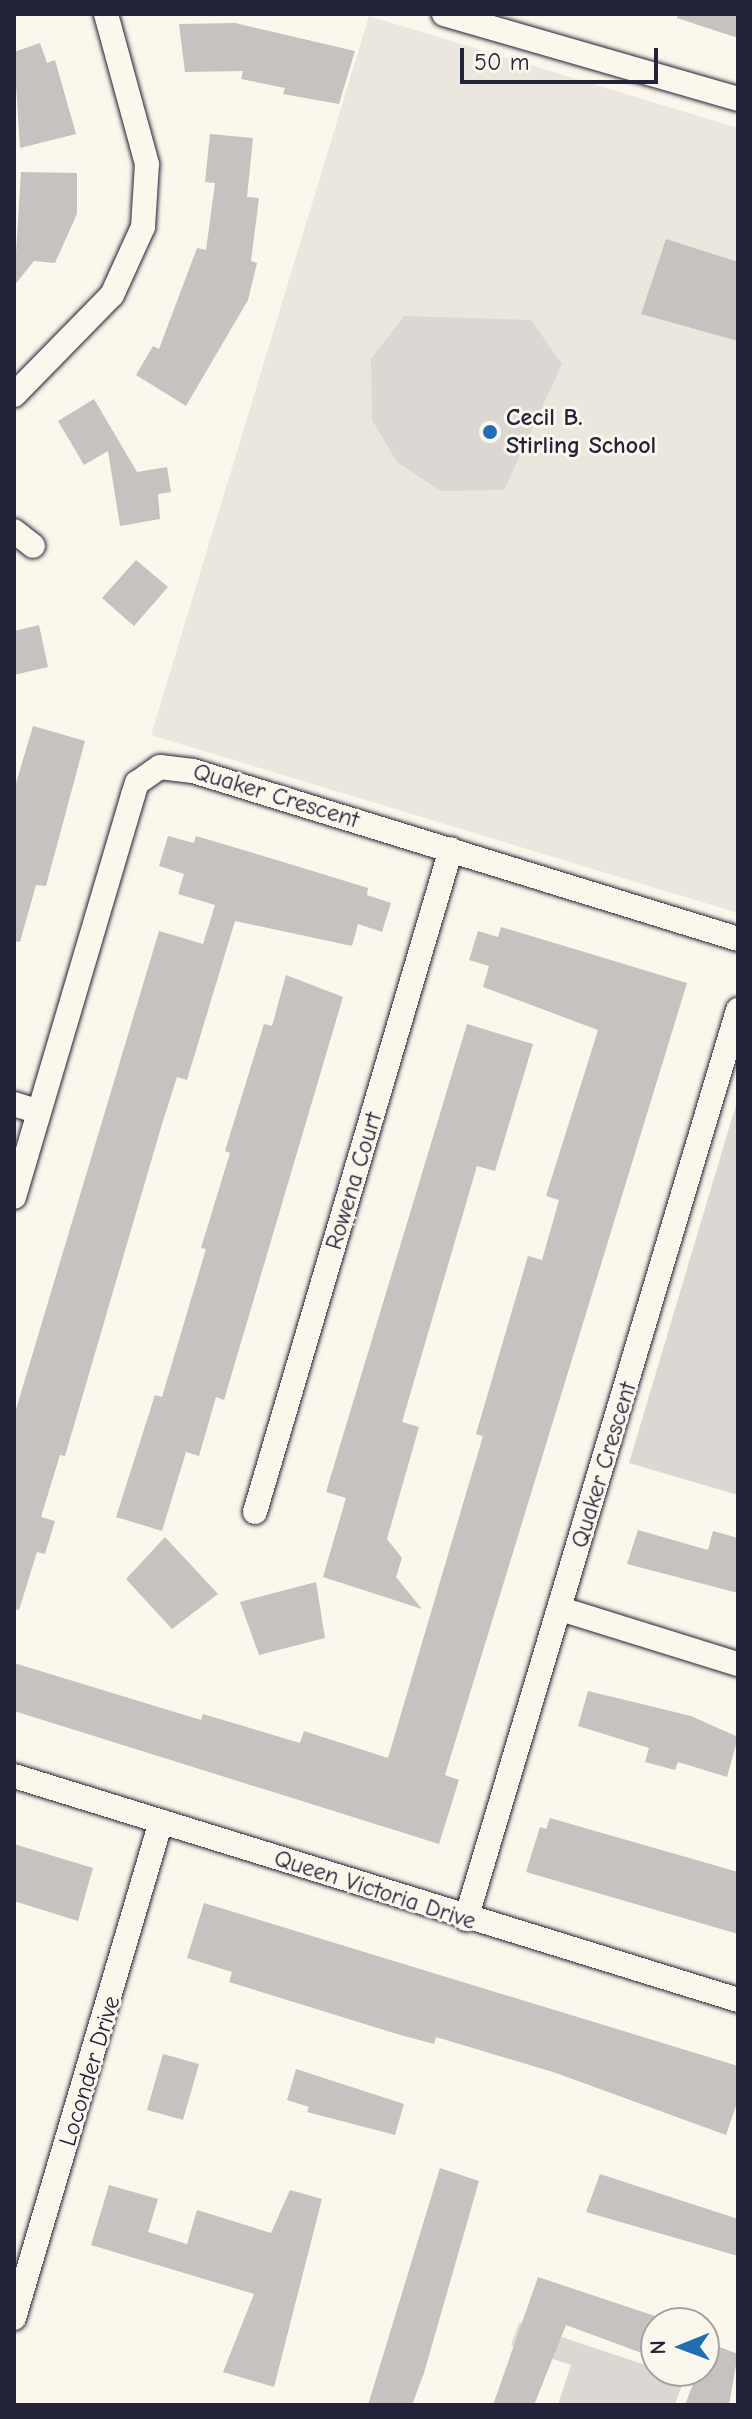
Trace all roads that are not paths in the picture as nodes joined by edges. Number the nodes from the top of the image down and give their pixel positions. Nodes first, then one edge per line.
1 (106, 14) edge
2 (444, 14) edge
3 (738, 99) edge
4 (14, 395) edge
5 (451, 849) junction
6 (738, 939) edge
7 (738, 1010) edge
8 (14, 1104) edge
9 (39, 1112) junction
10 (14, 1197) edge
11 (255, 1512) dead end
12 (561, 1609) junction
13 (738, 1664) edge
14 (14, 1776) edge
15 (161, 1821) junction
16 (466, 1919) junction
17 (738, 2000) edge
18 (14, 2318) edge

1 - 4 street
2 - 3 street
5 - 6 street, Quaker Crescent
5 - 9 street, Quaker Crescent
5 - 11 street, Rowena Court
7 - 12 street, Quaker Crescent
8 - 9 street
9 - 10 street, Quaker Crescent
12 - 13 street
12 - 16 street, Quaker Crescent
14 - 15 street, Queen Victoria Drive
15 - 16 street, Queen Victoria Drive
15 - 18 street, Loconder Drive
16 - 17 street, Queen Victoria Drive

